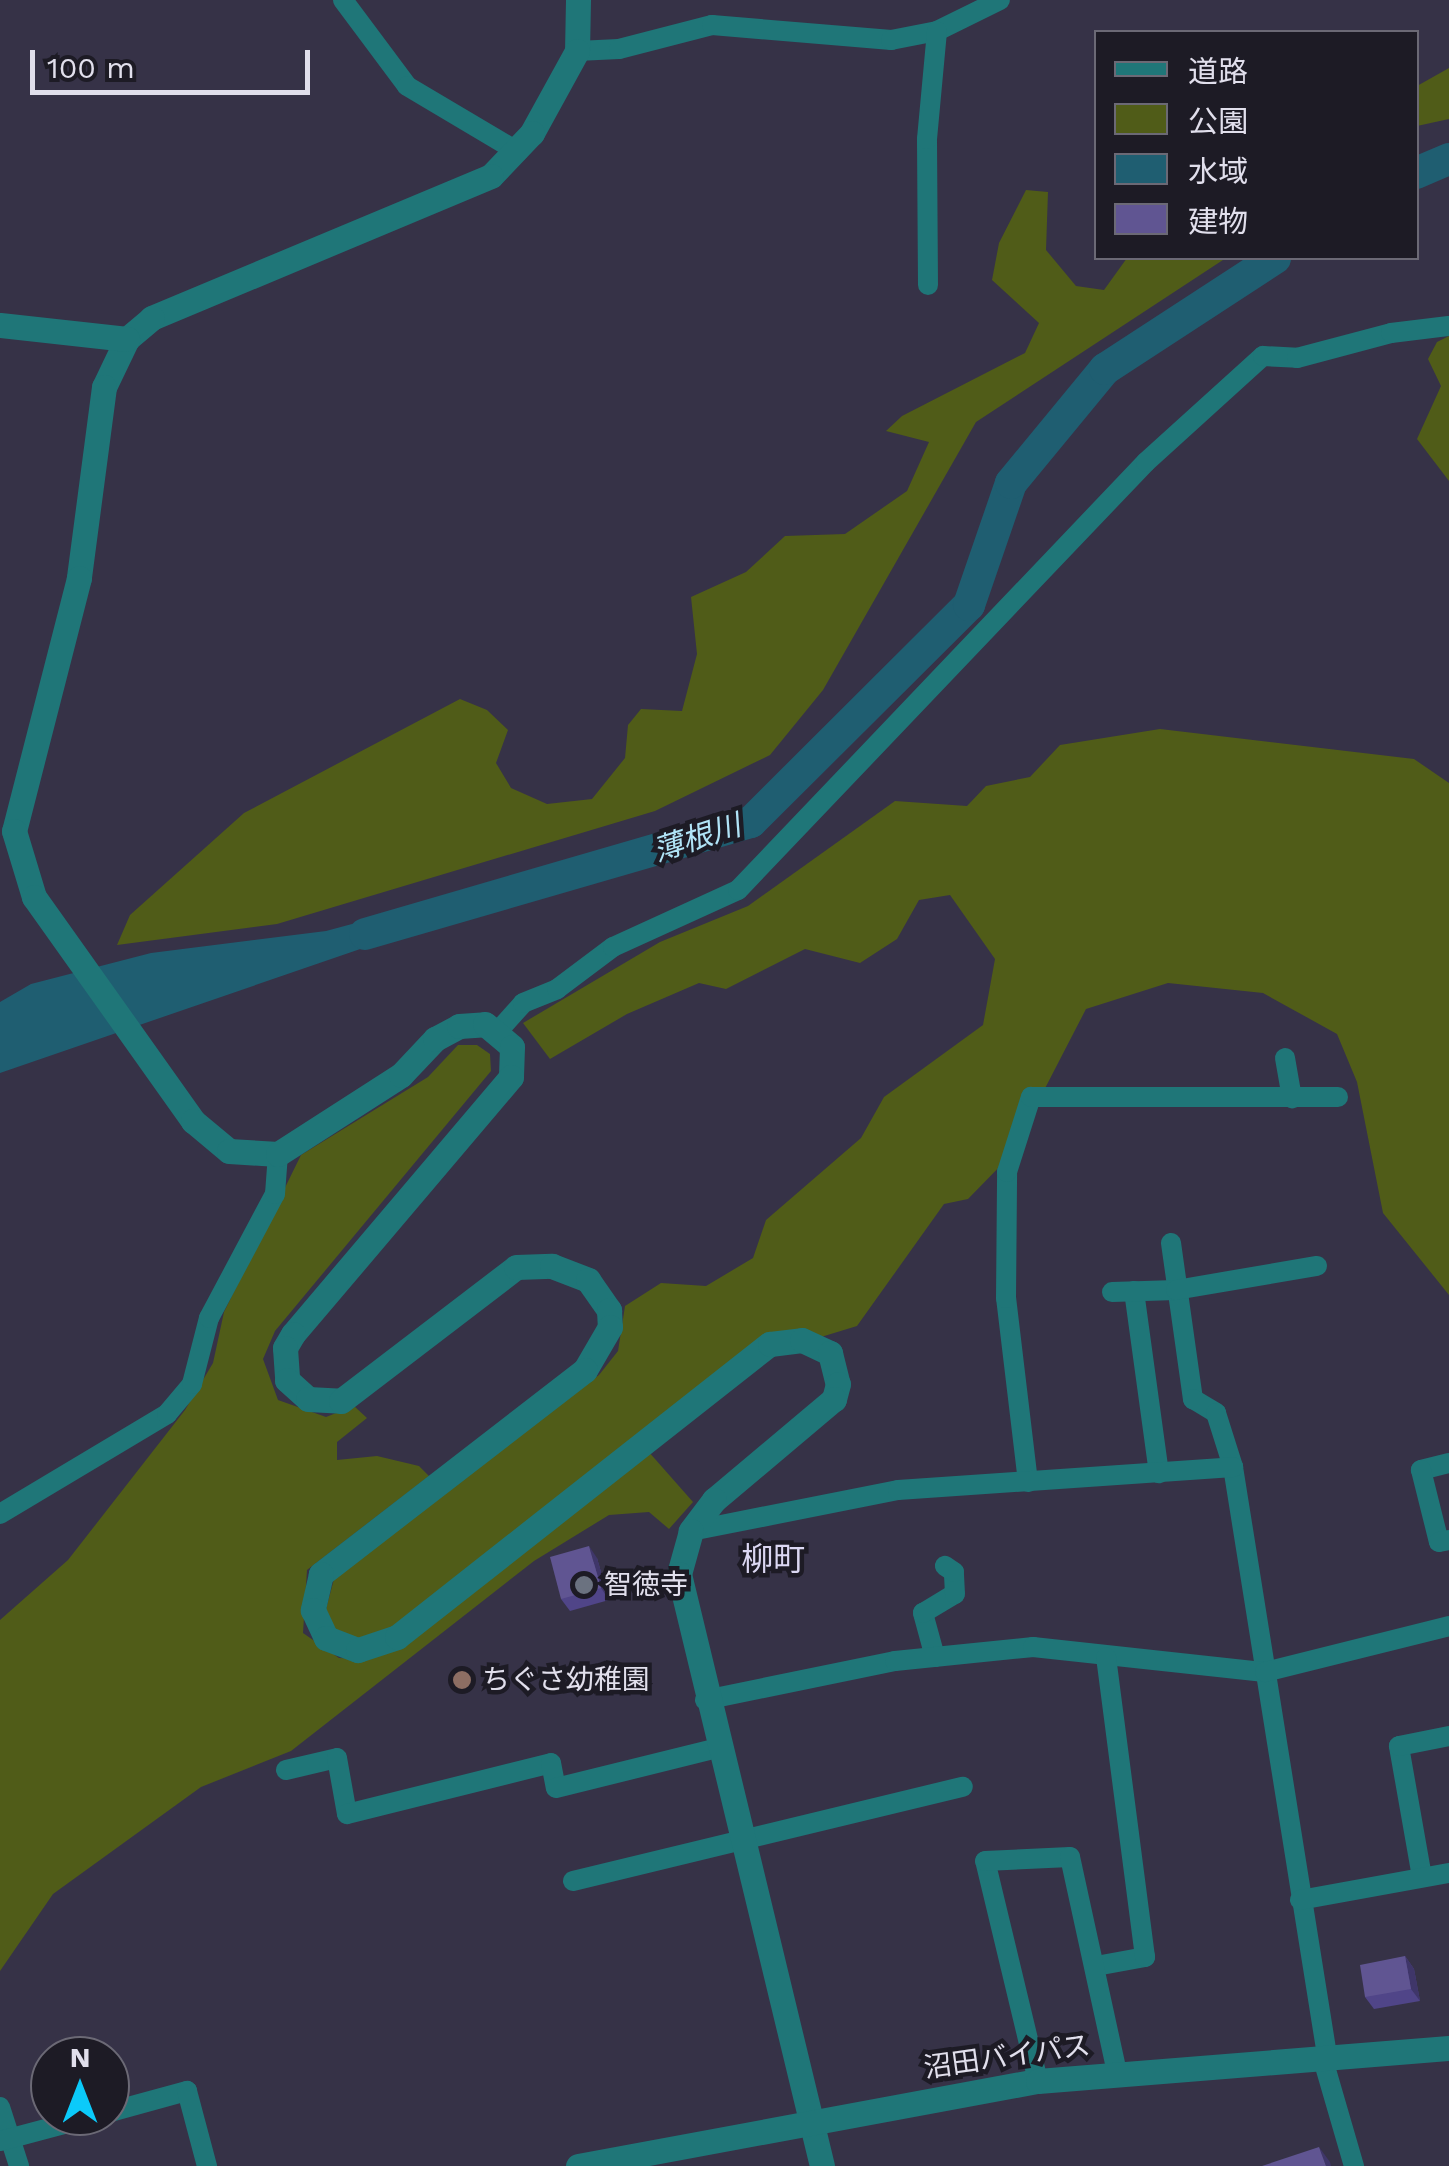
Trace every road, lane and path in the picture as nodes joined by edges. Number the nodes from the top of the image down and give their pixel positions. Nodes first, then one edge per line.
1 (343, 0) edge
2 (578, 0) edge
3 (1000, 0) edge
4 (937, 31) junction
5 (577, 51) junction
6 (518, 152) junction
7 (928, 285) dead end
8 (0, 325) edge
9 (1449, 326) edge
10 (128, 339) junction
11 (7, 831) edge
12 (498, 1030) junction
13 (1284, 1058) dead end
14 (1338, 1097) dead end
15 (1292, 1098) junction
16 (278, 1154) junction
17 (1172, 1243) dead end
18 (1318, 1266) dead end
19 (1176, 1290) junction
20 (1134, 1291) junction
21 (1112, 1292) dead end
22 (1449, 1463) edge
23 (1232, 1467) junction
24 (1160, 1473) junction
25 (1028, 1482) junction
26 (0, 1514) edge
27 (691, 1531) junction
28 (1449, 1540) edge
29 (945, 1566) dead end
30 (1449, 1626) edge
31 (934, 1657) junction
32 (1106, 1658) junction
33 (1265, 1672) junction
34 (705, 1700) junction
35 (1449, 1736) edge
36 (718, 1748) junction
37 (286, 1770) dead end
38 (963, 1787) dead end
39 (742, 1843) junction
40 (1449, 1874) edge
41 (1422, 1878) junction
42 (573, 1881) dead end
43 (1300, 1900) junction
44 (1096, 1966) junction
45 (1449, 2048) edge
46 (1324, 2055) junction
47 (1117, 2072) junction
48 (1038, 2081) junction
49 (130, 2106) edge
50 (0, 2108) edge
51 (812, 2118) junction
52 (30, 2133) edge
53 (5, 2140) edge
54 (20, 2166) edge
55 (207, 2166) edge
56 (578, 2166) edge
57 (822, 2166) edge
58 (1354, 2166) edge

1 - 6 street
2 - 5 street
3 - 4 street
4 - 5 street
4 - 7 street
5 - 6 street
6 - 10 street
8 - 10 street
9 - 12 street
10 - 11 street
11 - 16 street
12 - 16 street
12 - 27 street
13 - 15 street
14 - 15 street
15 - 25 street
16 - 26 street
17 - 19 street
18 - 19 street
19 - 20 street
19 - 23 street
20 - 21 street
20 - 24 street
22 - 28 street
23 - 24 street
23 - 33 street
24 - 25 street
25 - 27 street
27 - 34 street
29 - 31 street
30 - 33 street
31 - 32 street
31 - 34 street
32 - 33 street
32 - 44 street
33 - 43 street
34 - 36 street
35 - 41 street
36 - 37 street
36 - 39 street
38 - 39 street
39 - 42 street
39 - 51 street
40 - 41 street
41 - 43 street
43 - 46 street
44 - 47 street
44 - 48 street
45 - 46 street, 沼田バイパス
46 - 47 street, 沼田バイパス
46 - 58 street
47 - 48 street, 沼田バイパス
48 - 51 street, 沼田バイパス
49 - 55 street
50 - 53 street
51 - 56 street, 沼田バイパス
51 - 57 street
52 - 53 street
53 - 54 street

